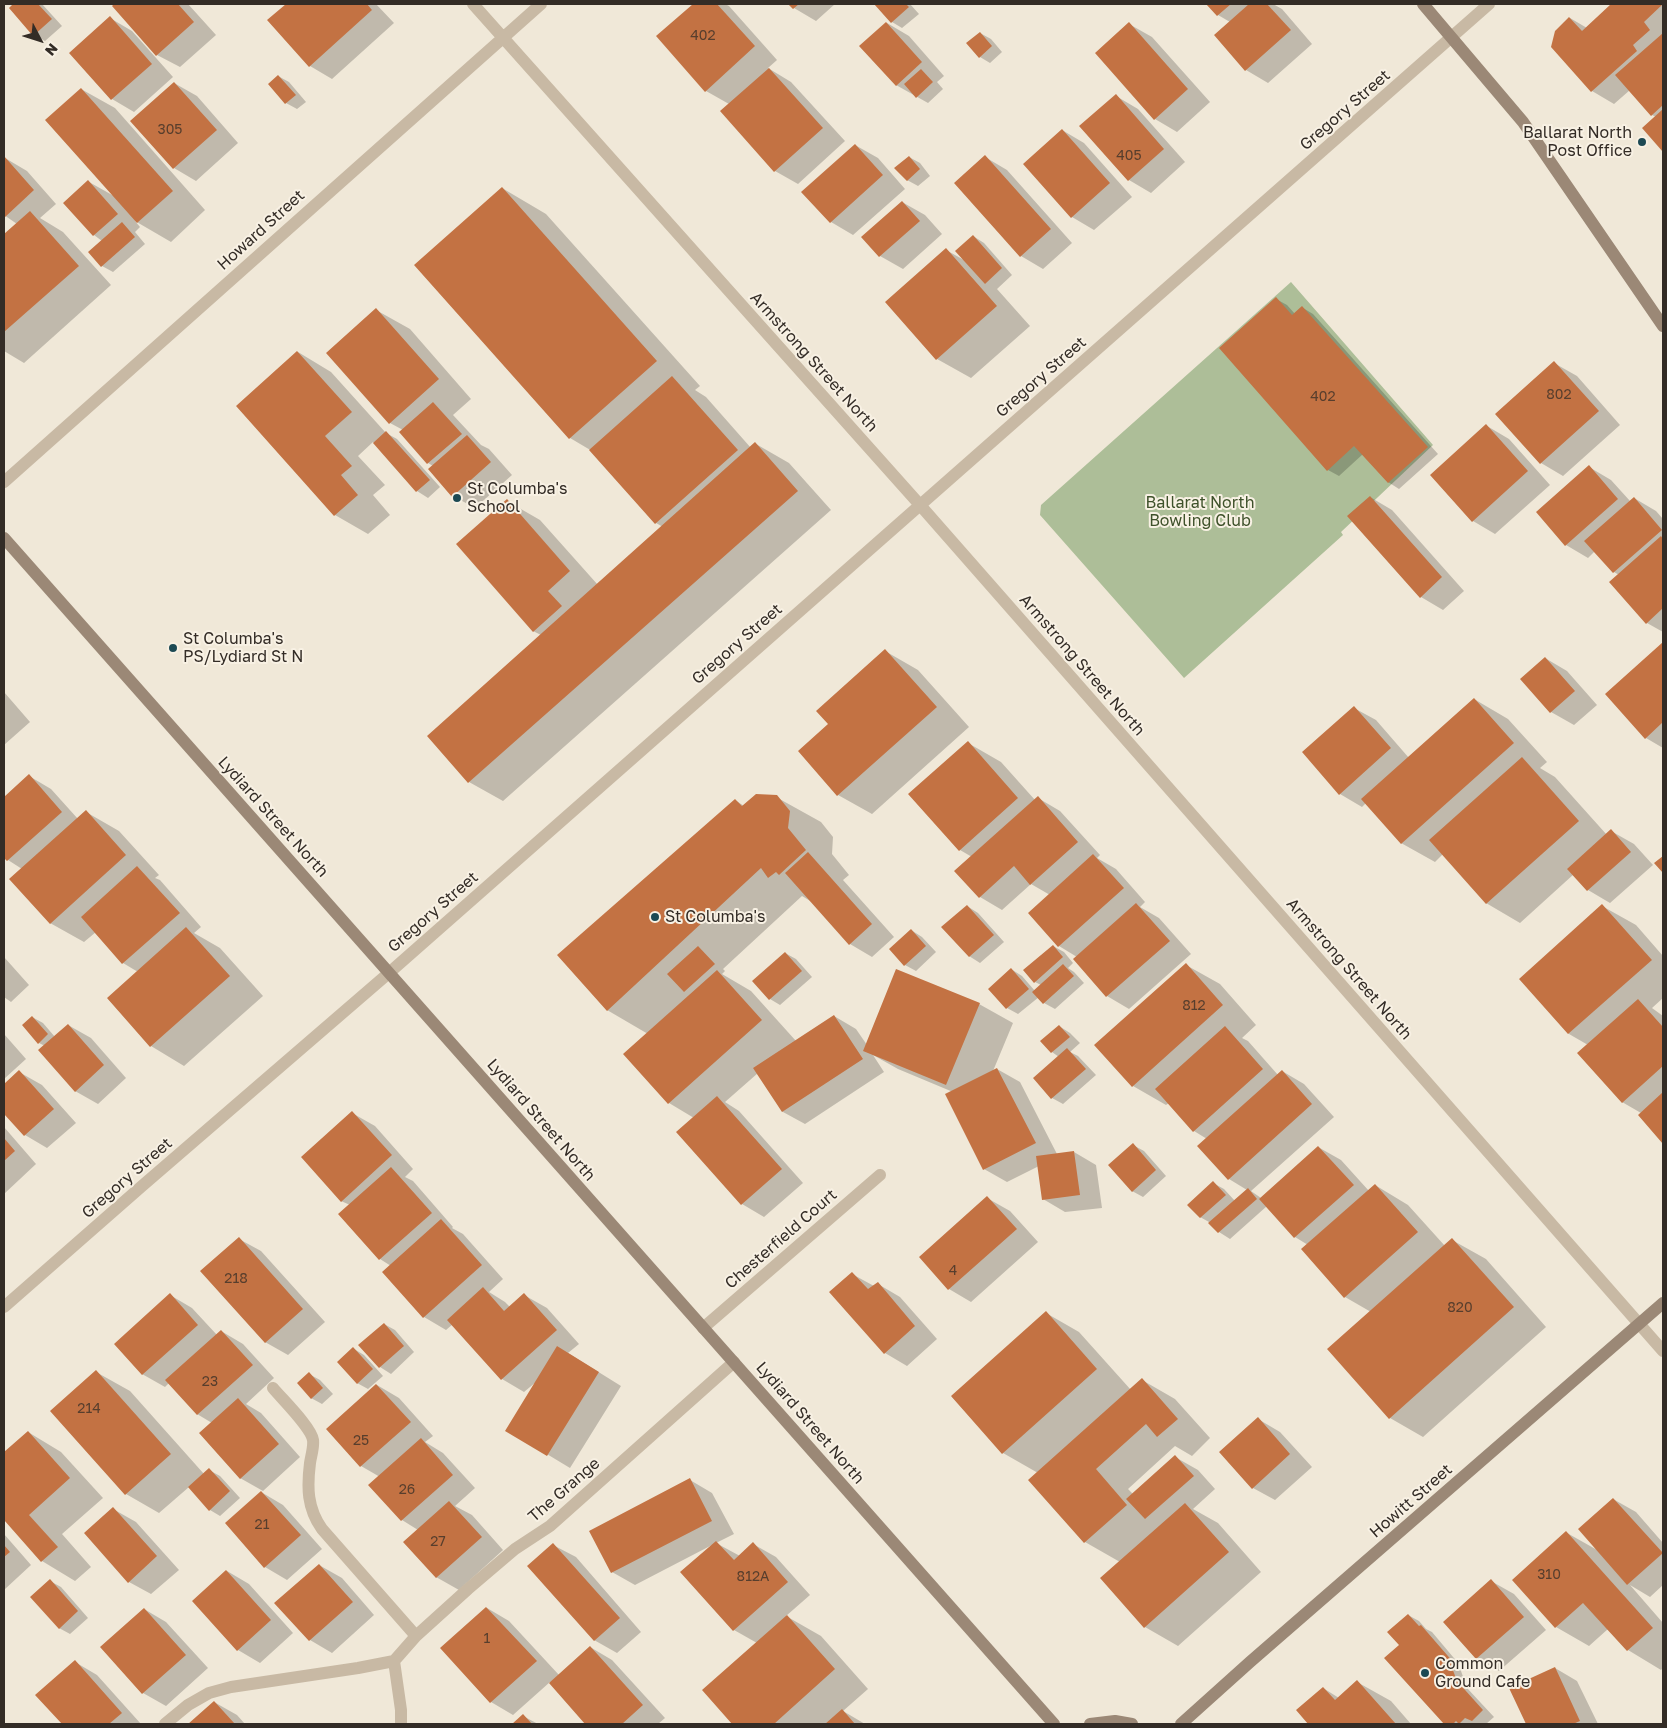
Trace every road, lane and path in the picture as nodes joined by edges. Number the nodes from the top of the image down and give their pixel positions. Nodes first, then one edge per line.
1 (473, 4) edge
2 (541, 4) edge
3 (1423, 4) edge
4 (1489, 4) edge
5 (1452, 36) junction
6 (502, 38) junction
7 (1663, 326) edge
8 (4, 482) edge
9 (920, 505) junction
10 (4, 538) edge
11 (390, 972) junction
12 (880, 1175) dead end
13 (1663, 1303) edge
14 (4, 1307) edge
15 (1639, 1324) junction
16 (703, 1328) junction
17 (1663, 1351) edge
18 (734, 1362) junction
19 (273, 1388) dead end
20 (416, 1636) junction
21 (394, 1661) junction
22 (165, 1724) edge
23 (401, 1724) edge
24 (1054, 1724) edge
25 (1090, 1724) edge
26 (1132, 1724) edge
27 (1181, 1724) edge

1 - 6 street, Armstrong Street North
2 - 6 street, Howard Street
3 - 5 street
4 - 5 street, Gregory Street
5 - 7 street
5 - 9 street, Gregory Street
6 - 8 street, Howard Street
6 - 9 street, Armstrong Street North
9 - 11 street, Gregory Street
9 - 15 street, Armstrong Street North
10 - 11 street, Lydiard Street North
11 - 14 street, Gregory Street
11 - 16 street, Lydiard Street North
12 - 16 street, Chesterfield Court
13 - 15 street, Howitt Street
15 - 17 street, Armstrong Street North
15 - 27 street, Howitt Street
16 - 18 street, Lydiard Street North
18 - 20 street, The Grange
18 - 24 street, Lydiard Street North
19 - 20 street
20 - 21 street, The Grange
21 - 22 street
21 - 23 street
25 - 26 street

